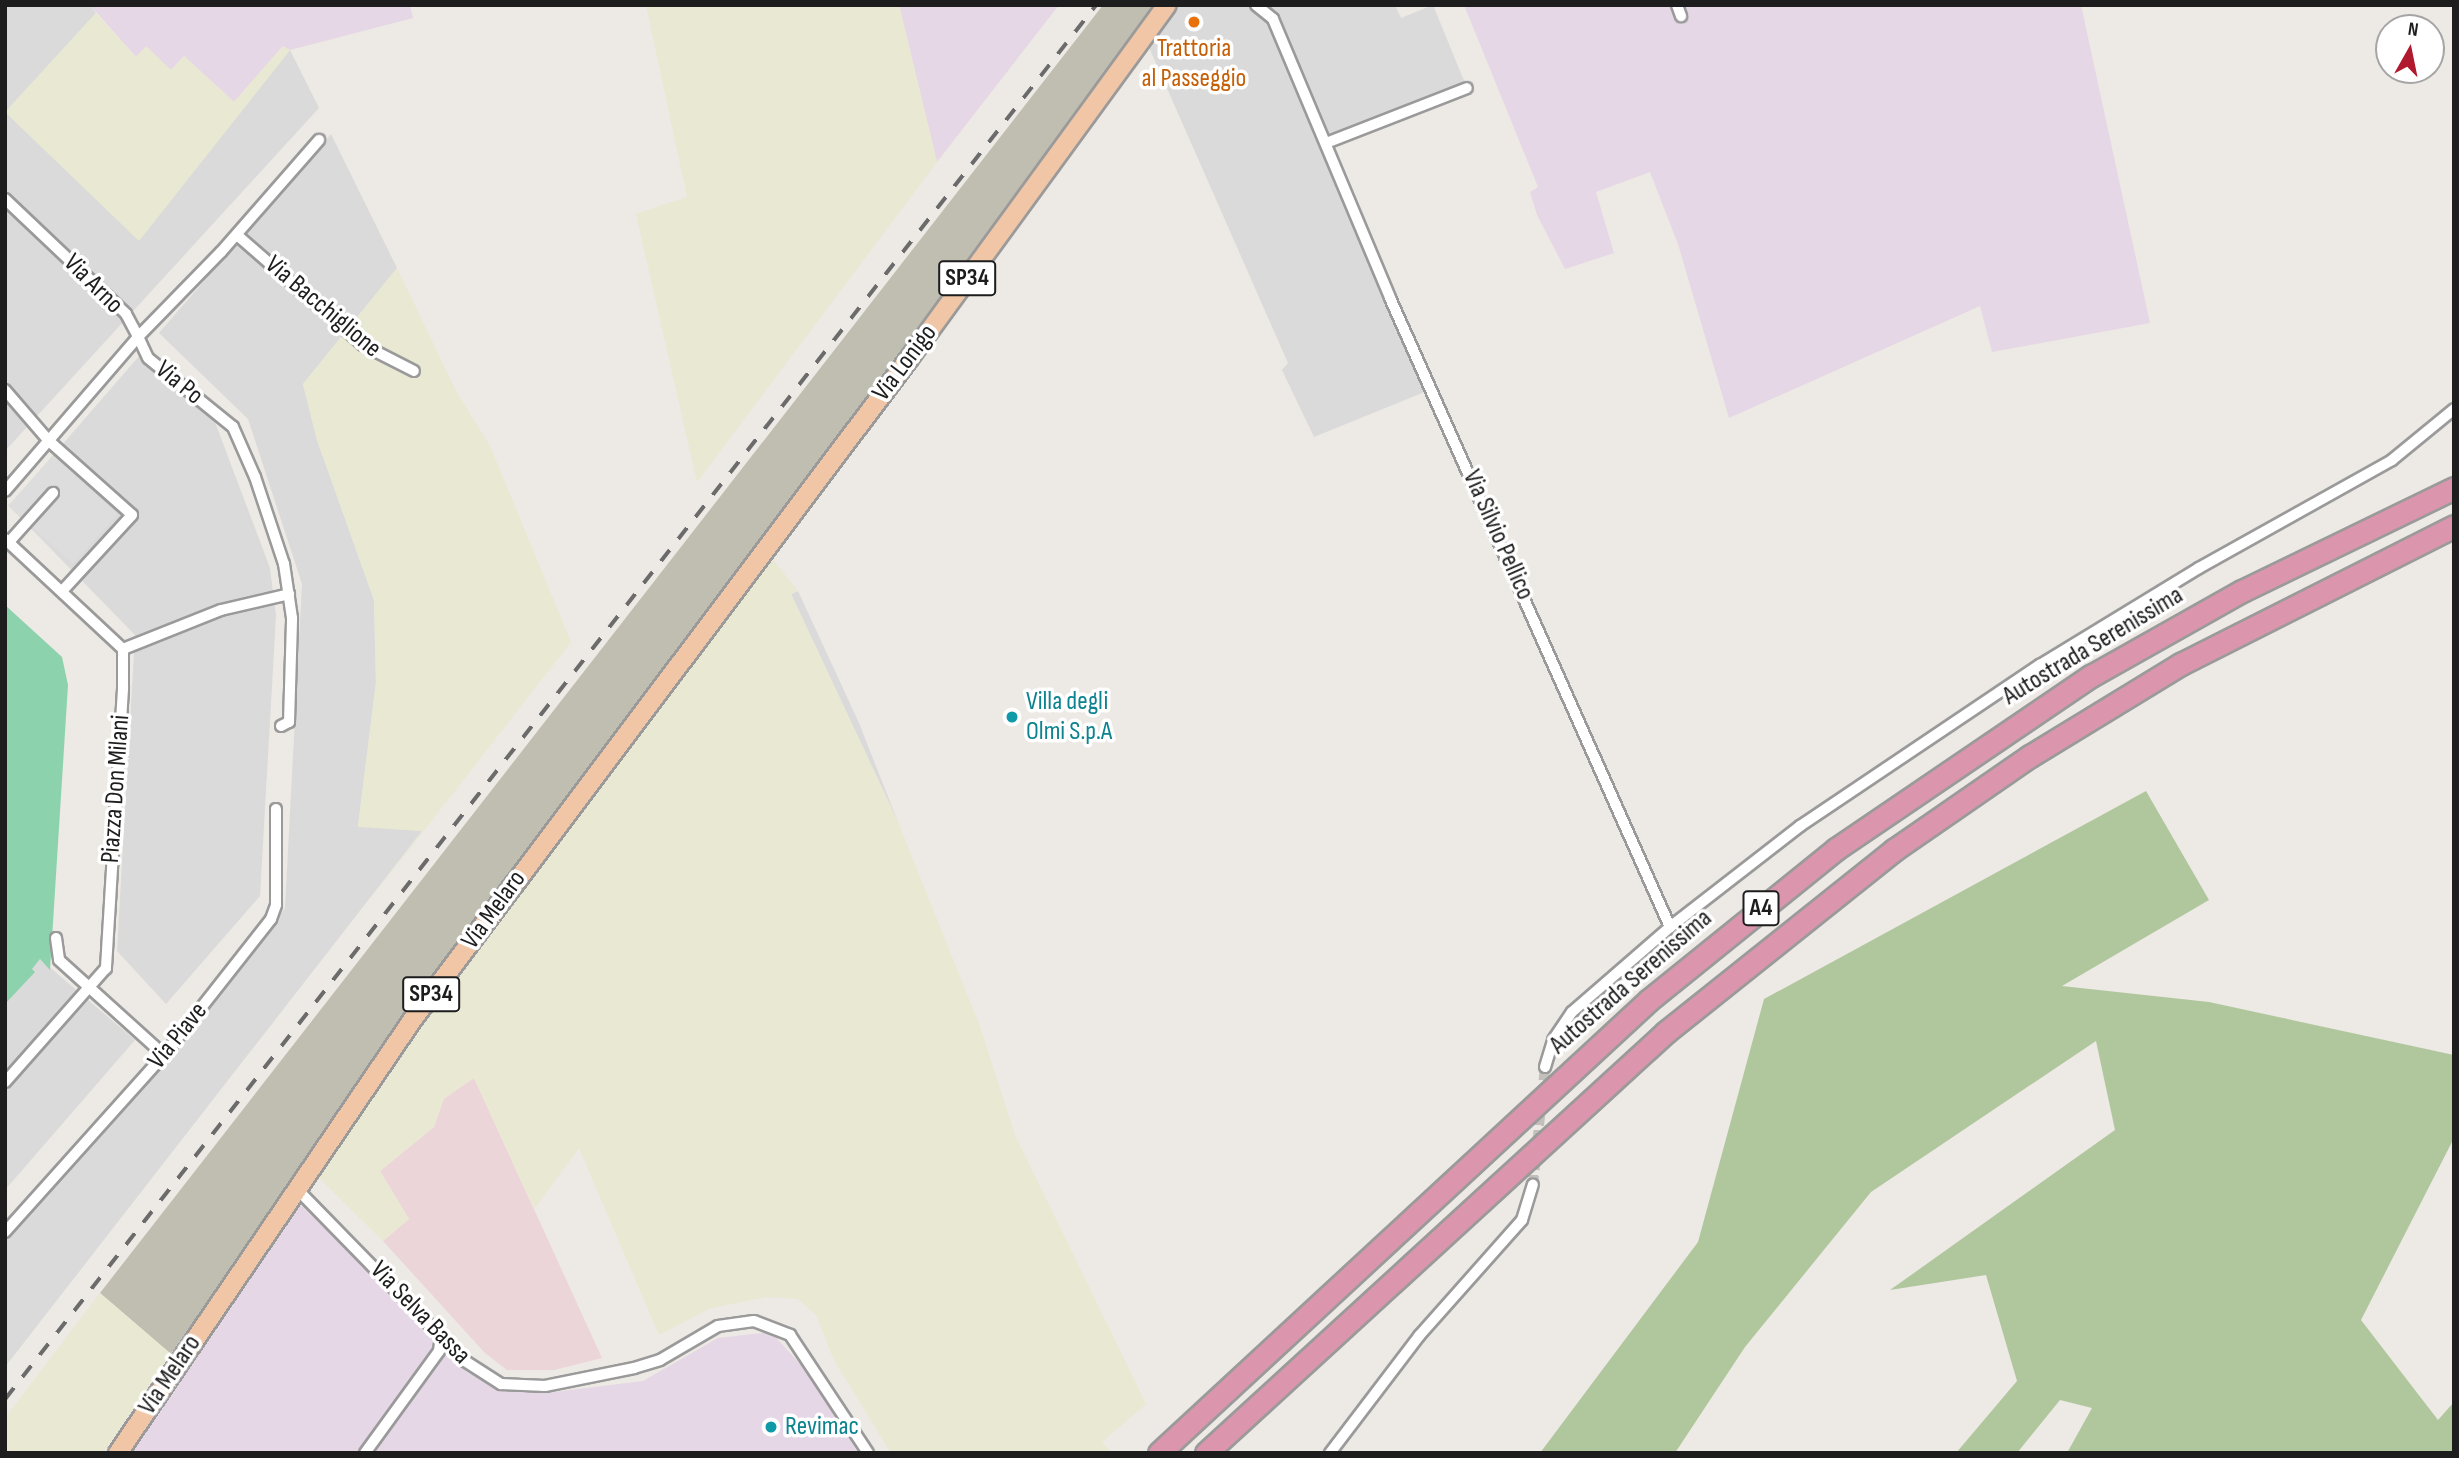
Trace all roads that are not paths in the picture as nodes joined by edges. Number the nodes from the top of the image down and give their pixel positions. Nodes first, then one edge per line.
1 (1167, 5) edge
2 (1256, 5) edge
3 (1466, 88) dead end
4 (319, 140) dead end
5 (1325, 143) junction
6 (5, 199) edge
7 (237, 235) junction
8 (138, 337) junction
9 (414, 371) dead end
10 (5, 390) edge
11 (2454, 409) edge
12 (49, 441) junction
13 (2454, 488) edge
14 (5, 491) edge
15 (53, 493) dead end
16 (2454, 526) edge
17 (7, 540) edge
18 (764, 549) joint
19 (62, 591) junction
20 (289, 594) junction
21 (122, 649) junction
22 (281, 726) dead end
23 (276, 808) dead end
24 (1670, 927) junction
25 (56, 938) dead end
26 (92, 987) junction
27 (164, 1055) junction
28 (1545, 1067) tunnel mouth
29 (5, 1083) edge
30 (1533, 1185) tunnel mouth
31 (295, 1187) junction
32 (5, 1232) edge
33 (439, 1332) junction
34 (118, 1453) edge
35 (365, 1453) edge
36 (868, 1453) edge
37 (1159, 1453) edge
38 (1206, 1453) edge
39 (1330, 1453) edge

1 - 18 main road, Via Lonigo / SP34
2 - 5 street, Via Silvio Pellico
3 - 5 street
4 - 7 street, Via Po
5 - 24 street, Via Silvio Pellico
6 - 8 street, Via Arno
7 - 8 street, Via Po
7 - 9 street, Via Bacchiglione
8 - 12 street, Via Arno
8 - 20 street, Via Po
10 - 12 street
11 - 24 street
12 - 14 street, Via Arno
12 - 19 street
13 - 37 highway, Autostrada Serenissima / A4
15 - 17 street
16 - 38 highway, A4
17 - 19 street
18 - 31 main road, Via Melaro / SP34
19 - 21 street
20 - 21 street
20 - 22 street, Via Po
21 - 26 street, Piazza Don Milani
23 - 27 street, Via Piave
24 - 28 street
25 - 26 street
26 - 27 street
26 - 29 street, Piazza Don Milani
27 - 32 street, Via Piave
30 - 39 street
31 - 33 street, Via Selva Bassa
31 - 34 main road, Via Melaro / SP34
33 - 35 street
33 - 36 street, Via Selva Bassa

